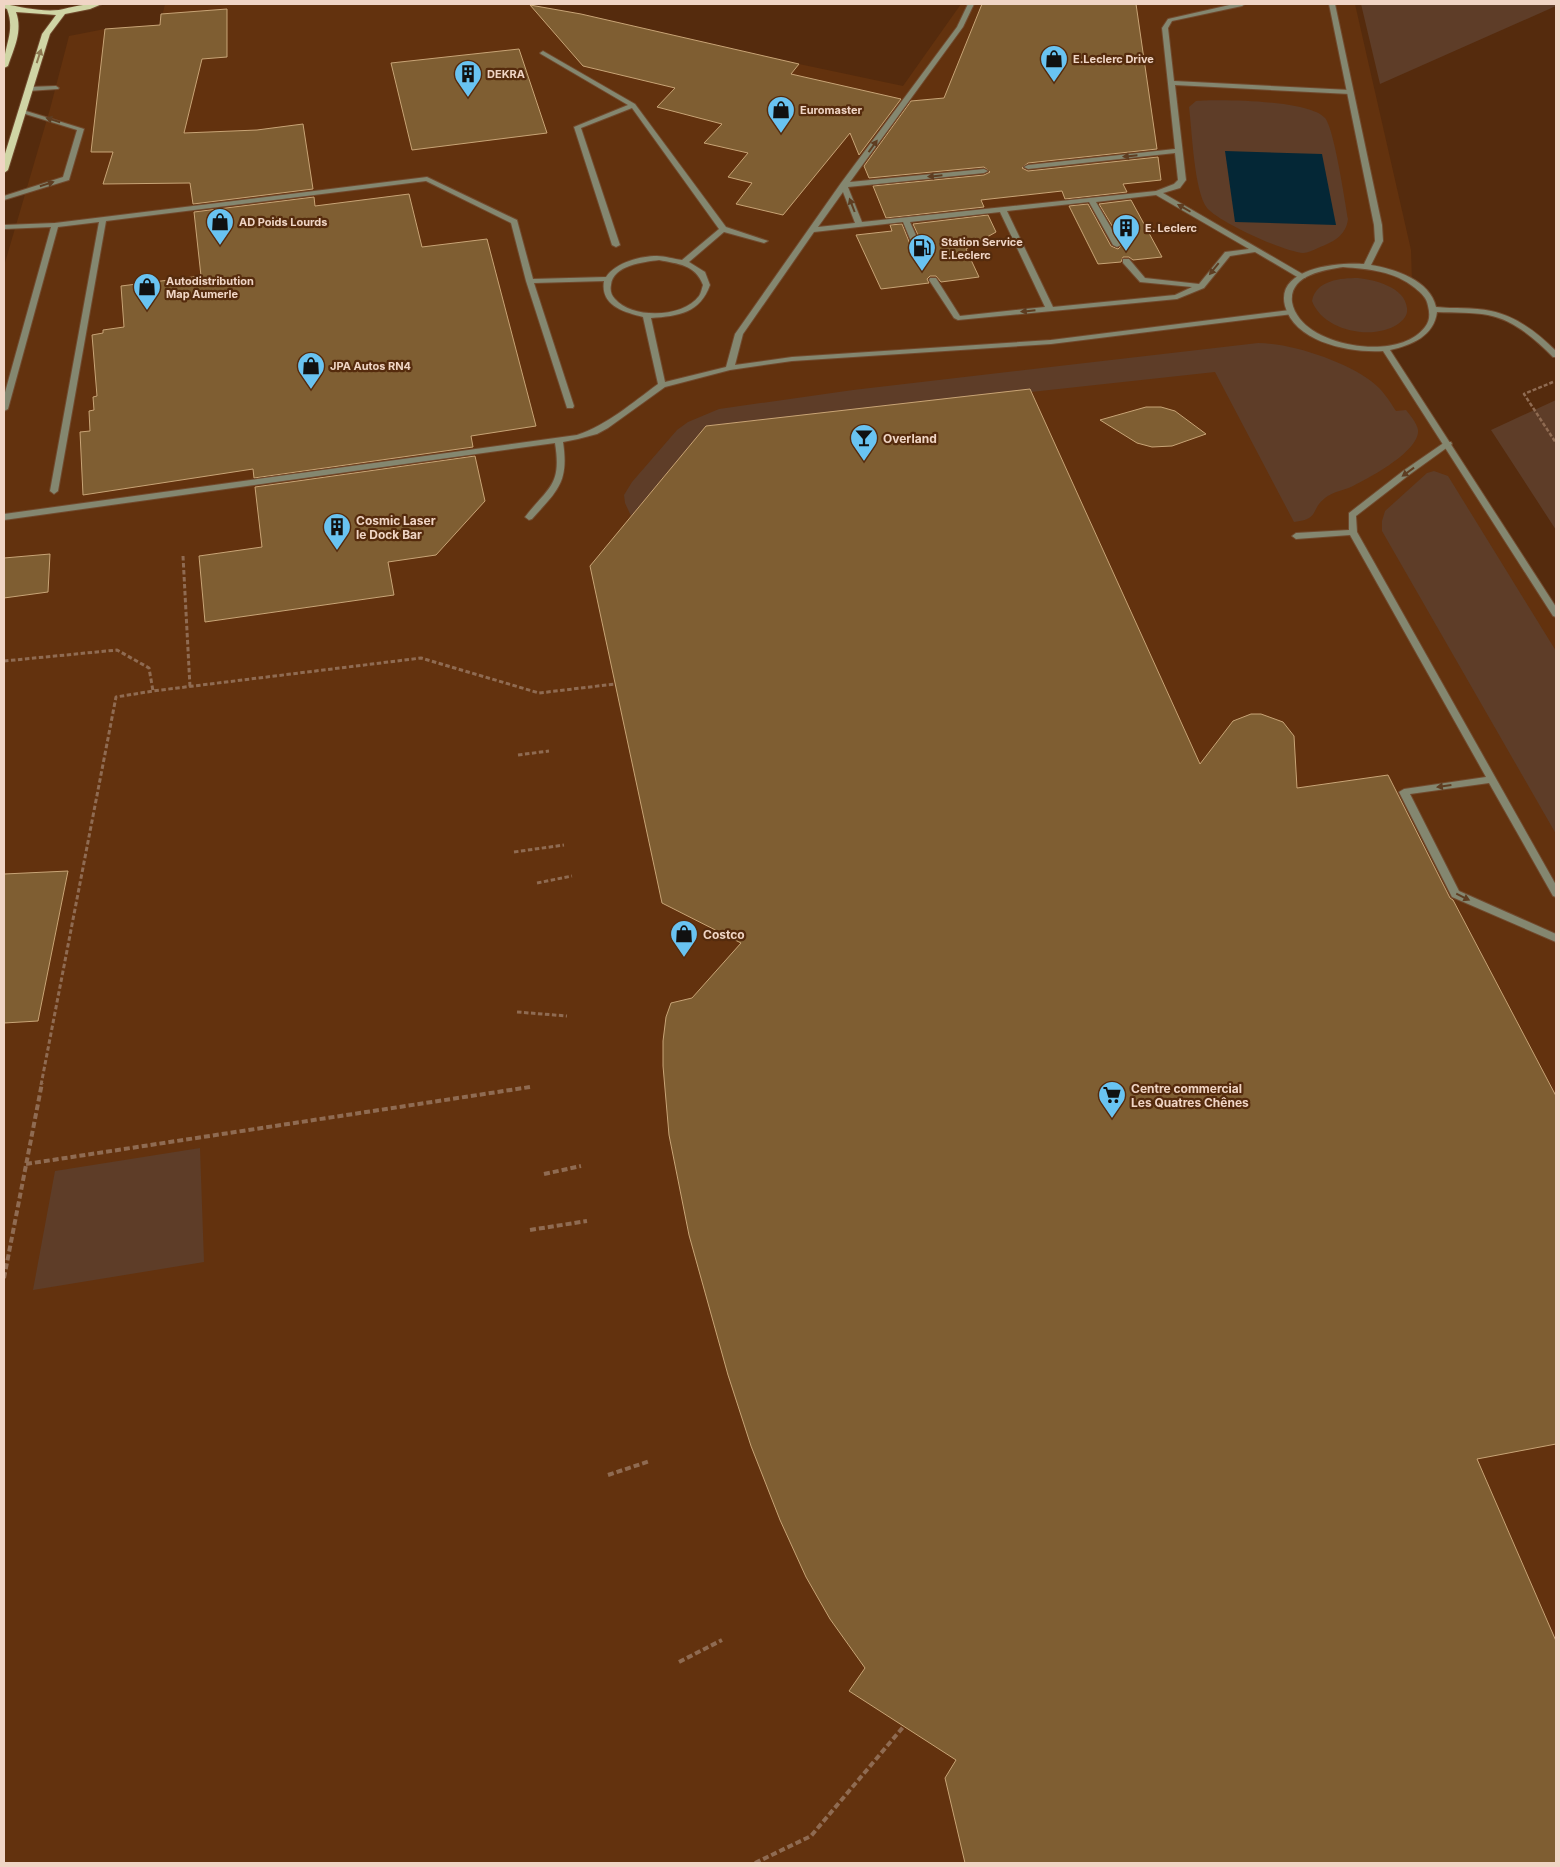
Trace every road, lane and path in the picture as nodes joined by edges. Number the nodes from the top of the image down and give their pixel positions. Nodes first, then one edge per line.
1 (98, 4) edge
2 (971, 4) edge
3 (1242, 4) edge
4 (1332, 4) edge
5 (7, 8) edge
6 (63, 11) junction
7 (543, 53) dead end
8 (4, 66) edge
9 (1171, 83) junction
10 (56, 88) dead end
11 (28, 89) junction
12 (1350, 92) junction
13 (633, 105) junction
14 (21, 111) junction
15 (1179, 151) junction
16 (1028, 167) dead end
17 (4, 170) edge
18 (984, 171) dead end
19 (844, 185) junction
20 (1157, 193) junction
21 (4, 198) edge
22 (1092, 200) junction
23 (1003, 210) junction
24 (102, 219) junction
25 (906, 220) junction
26 (55, 225) junction
27 (860, 225) junction
28 (4, 227) edge
29 (724, 229) junction
30 (812, 230) junction
31 (764, 241) dead end
32 (616, 245) dead end
33 (1116, 245) dead end
34 (1256, 250) junction
35 (922, 258) dead end
36 (1126, 261) dead end
37 (684, 262) junction
38 (1367, 266) junction
39 (1302, 276) junction
40 (608, 279) junction
41 (933, 280) dead end
42 (530, 281) junction
43 (1201, 286) junction
44 (1050, 309) junction
45 (1434, 310) junction
46 (1290, 312) junction
47 (647, 316) junction
48 (1385, 348) junction
49 (1556, 355) edge
50 (730, 368) junction
51 (1556, 381) edge
52 (662, 385) junction
53 (570, 406) dead end
54 (4, 409) edge
55 (559, 441) junction
56 (1556, 443) edge
57 (1448, 444) junction
58 (54, 490) dead end
59 (4, 517) edge
60 (529, 517) dead end
61 (1353, 532) junction
62 (1296, 536) dead end
63 (183, 556) dead end
64 (1556, 614) edge
65 (4, 661) edge
66 (615, 684) dead end
67 (190, 687) junction
68 (153, 691) junction
69 (549, 751) dead end
70 (518, 755) dead end
71 (1492, 779) junction
72 (564, 845) dead end
73 (514, 852) dead end
74 (572, 876) dead end
75 (537, 883) dead end
76 (1556, 893) edge
77 (1556, 938) edge
78 (517, 1012) dead end
79 (567, 1016) dead end
80 (530, 1087) dead end
81 (26, 1164) junction
82 (581, 1166) dead end
83 (544, 1174) dead end
84 (586, 1221) dead end
85 (530, 1230) dead end
86 (4, 1278) edge
87 (650, 1461) dead end
88 (608, 1475) dead end
89 (722, 1640) dead end
90 (679, 1662) dead end
91 (904, 1726) dead end
92 (755, 1863) edge

1 - 6 main road
19 -> 2 street
3 - 9 street
4 - 12 street
5 - 6 main road
5 - 8 main road
11 -> 6 main road
7 - 13 street
9 - 12 street
9 - 15 street
10 - 11 street
11 - 14 main road
12 - 38 street
13 - 29 street
13 - 32 street
14 - 17 main road
21 -> 14 street
15 -> 16 street
15 - 20 street
18 -> 19 street
27 -> 19 street
19 - 30 street
20 - 22 street
34 -> 20 street
22 - 23 street
22 - 33 street
23 - 25 street
23 - 44 street
24 - 26 street
24 - 42 street
24 - 58 street
25 - 27 street
25 - 35 street
26 - 28 street
26 - 54 street
27 - 30 street
29 - 31 street
29 - 37 street
30 - 50 street
34 - 39 street
34 -> 43 street
36 - 43 street
37 - 40 street
37 - 47 street
38 - 39 street
38 - 45 street
39 - 46 street
40 - 42 street
40 - 47 street
44 -> 41 street
42 - 53 street
43 - 44 street
45 - 48 street
45 - 49 street
46 - 48 street
46 - 50 street
47 - 52 street
48 - 57 street
50 - 52 street
51 - 56 path
52 - 55 street
55 - 59 street
55 - 60 street
57 -> 61 street
57 - 64 street
61 - 62 street
61 - 71 street
63 - 67 path
65 - 68 path
66 - 67 path
67 - 68 path
68 - 81 path
69 - 70 path
71 - 76 street
71 -> 77 street
72 - 73 path
74 - 75 path
78 - 79 path
80 - 81 path
81 - 86 path
82 - 83 path
84 - 85 path
87 - 88 path
89 - 90 path
91 - 92 path

